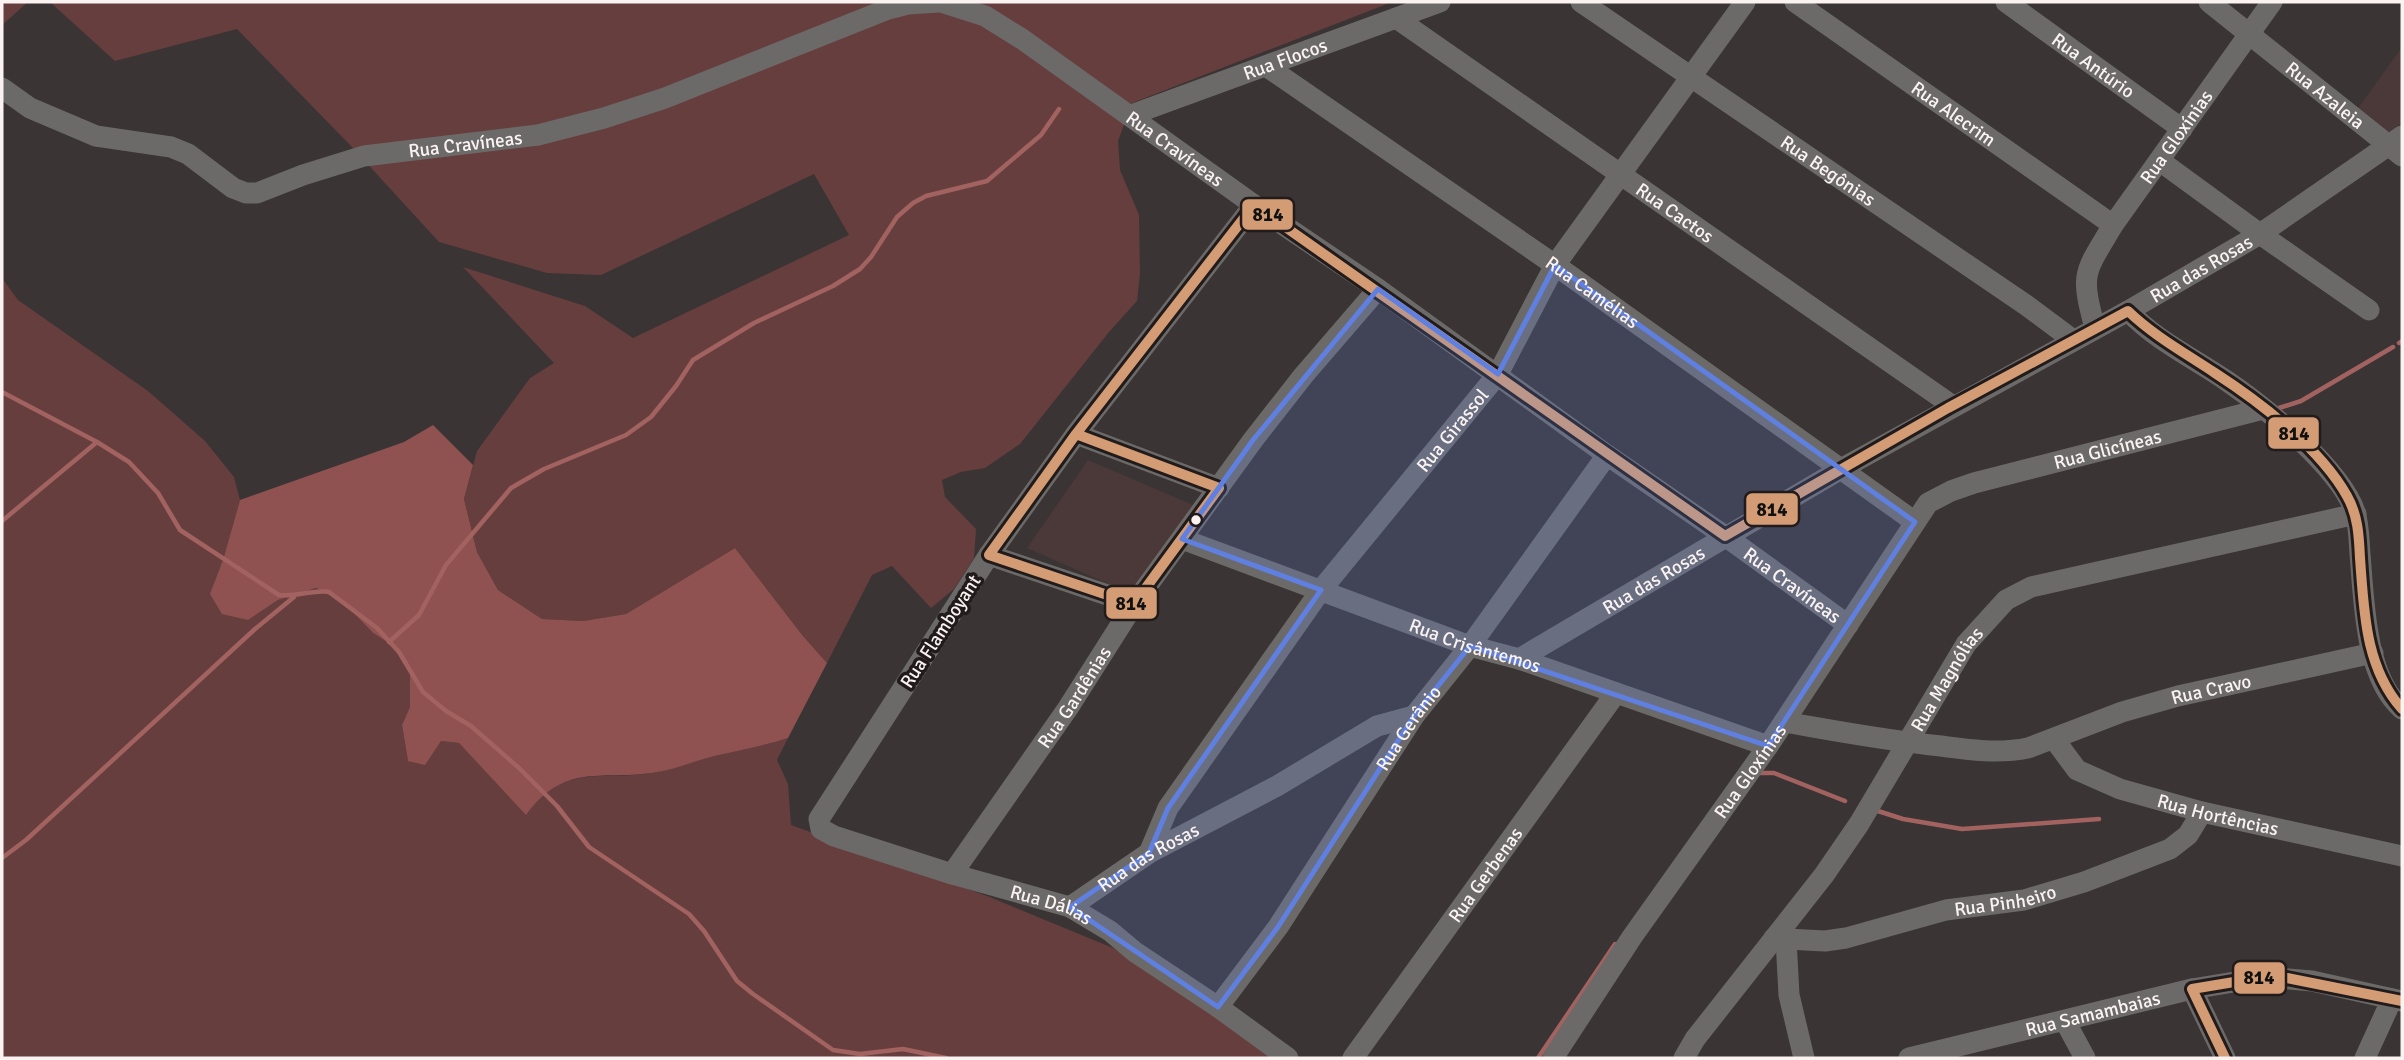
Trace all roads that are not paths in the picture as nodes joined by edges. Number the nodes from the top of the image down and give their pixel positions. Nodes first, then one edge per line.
1 (940, 2) edge
2 (1440, 2) edge
3 (1581, 2) edge
4 (1745, 2) edge
5 (1795, 2) edge
6 (2006, 2) edge
7 (2209, 2) edge
8 (2272, 2) edge
9 (1396, 18) junction
10 (2248, 33) junction
11 (1266, 66) junction
12 (1692, 77) junction
13 (2, 88) edge
14 (1131, 116) junction
15 (2182, 129) junction
16 (2398, 146) edge
17 (2160, 161) junction
18 (1621, 176) junction
19 (1254, 205) junction
20 (2113, 225) junction
21 (2260, 234) junction
22 (1555, 265) junction
23 (1378, 289) junction
24 (2369, 310) dead end
25 (2128, 311) junction
26 (2095, 328) junction
27 (2073, 340) junction
28 (1498, 374) junction
29 (1953, 406) junction
30 (2263, 409) junction
31 (1076, 434) junction
32 (1607, 455) junction
33 (1841, 469) junction
34 (1219, 488) junction
35 (1951, 491) joint
36 (2356, 514) junction
37 (1915, 522) junction
38 (1725, 536) junction
39 (1182, 539) junction
40 (989, 555) junction
41 (1321, 590) junction
42 (1134, 604) junction
43 (1848, 625) junction
44 (1470, 646) junction
45 (2373, 653) junction
46 (1519, 659) junction
47 (1616, 693) junction
48 (2402, 709) edge
49 (1414, 716) junction
50 (1784, 722) junction
51 (2054, 738) junction
52 (1908, 743) junction
53 (1768, 746) junction
54 (835, 795) joint
55 (2202, 812) junction
56 (1149, 853) junction
57 (2402, 856) edge
58 (952, 874) junction
59 (1070, 906) junction
60 (1780, 939) junction
61 (2192, 989) junction
62 (2397, 1000) edge
63 (1218, 1007) junction
64 (2065, 1021) junction
65 (1954, 1053) edge
66 (1288, 1058) edge
67 (1353, 1058) edge
68 (1553, 1058) edge
69 (1684, 1058) edge
70 (1804, 1058) edge
71 (1909, 1058) edge
72 (2085, 1058) edge
73 (2225, 1058) edge
74 (2365, 1058) edge

1 - 13 street, Rua Cravíneas
1 - 14 street, Rua Cravíneas
2 - 9 street, Rua Flocos
3 - 12 street, Rua Begônias
4 - 12 street, Rua Girassol
5 - 20 street, Rua Alecrim
6 - 15 street, Rua Antúrio
7 - 10 street, Rua Azaleia
8 - 10 street, Rua Gloxínias
9 - 11 street, Rua Flocos
9 - 18 street, Rua Cactos
10 - 15 street, Rua Gloxínias
10 - 16 street, Rua Azaleia
11 - 14 street, Rua Flocos
11 - 22 street, Rua Camélias
12 - 18 street, Rua Girassol
12 - 27 street, Rua Begônias
14 - 19 street, Rua Cravíneas
15 - 17 street, Rua Gloxínias
16 - 21 street, Rua das Rosas
17 - 20 street, Rua Gloxínias
17 - 21 street
18 - 22 street, Rua Girassol
18 - 29 street, Rua Cactos
19 - 23 street, Rua Cravíneas
19 - 31 street, Rua Flamboyant
20 - 26 street, Rua Gloxínias
21 - 24 street
21 - 25 street, Rua das Rosas
22 - 28 street, Rua Girassol
22 - 33 street, Rua Camélias
23 - 28 street, Rua Cravíneas
23 - 34 street, Rua Gardênias
25 - 26 street, Rua das Rosas
25 - 30 street
26 - 27 street, Rua das Rosas
27 - 29 street, Rua das Rosas
28 - 32 street, Rua Cravíneas
28 - 41 street, Rua Girassol
29 - 33 street, Rua das Rosas
30 - 35 street, Rua Glicíneas
30 - 36 street
31 - 34 street
31 - 40 street, Rua Flamboyant
32 - 38 street, Rua Cravíneas
32 - 44 street, Rua Gerânio
33 - 37 street, Rua Camélias
33 - 38 street, Rua das Rosas
34 - 39 street, Rua Gardênias
35 - 37 street, Rua Gloxínias
36 - 45 street
36 - 52 street, Rua Magnólias
37 - 43 street, Rua Gloxínias
38 - 43 street, Rua Cravíneas
38 - 46 street, Rua das Rosas
39 - 41 street, Rua Crisântemos
39 - 42 street, Rua Gardênias
40 - 42 street
40 - 54 street, Rua Flamboyant
41 - 44 street, Rua Crisântemos
41 - 56 street, Rua Girassol
42 - 58 street, Rua Gardênias
43 - 50 street, Rua Gloxínias
44 - 46 street, Rua Crisântemos
44 - 49 street, Rua Gerânio
45 - 48 street
45 - 51 street, Rua Cravo
46 - 47 street, Rua Crisântemos
47 - 53 street, Rua Crisântemos
47 - 67 street, Rua Gerbenas
49 - 56 street, Rua das Rosas
49 - 63 street, Rua Gerânio
50 - 52 street, Rua Cravo
50 - 53 street, Rua Gloxínias
51 - 52 street, Rua Cravo
51 - 55 street, Rua Hortências
52 - 60 street, Rua Magnólias
53 - 68 street, Rua Gloxínias
54 - 58 street, Rua Dálias
55 - 57 street, Rua Hortências
55 - 60 street, Rua Pinheiro
56 - 59 street, Rua das Rosas
58 - 59 street, Rua Dálias
59 - 63 street, Rua Dálias
60 - 69 street, Rua Magnólias
60 - 70 street
61 - 62 street, Rua Samambaias
61 - 64 street, Rua Samambaias
61 - 73 street
62 - 74 street
63 - 66 street, Rua Dálias
64 - 65 street, Rua Samambaias
64 - 72 street
65 - 71 street, Rua Samambaias

